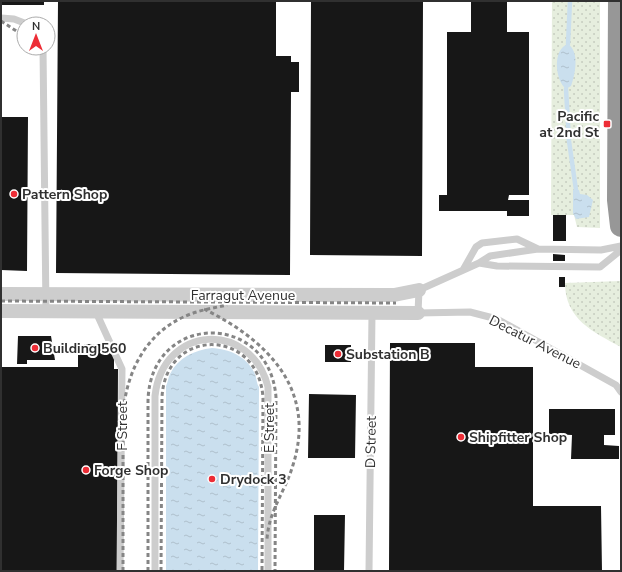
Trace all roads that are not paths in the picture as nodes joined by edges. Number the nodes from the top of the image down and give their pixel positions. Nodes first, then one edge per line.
1 (619, 1) edge
2 (1, 18) edge
3 (16, 20) edge
4 (43, 56) edge
5 (621, 225) edge
6 (621, 246) edge
7 (538, 249) junction
8 (621, 250) edge
9 (479, 264) junction
10 (464, 270) junction
11 (419, 290) junction
12 (1, 294) edge
13 (46, 294) junction
14 (1, 311) edge
15 (46, 312) junction
16 (96, 312) junction
17 (372, 313) junction
18 (418, 313) junction
19 (621, 392) edge
20 (120, 571) edge
21 (155, 571) edge
22 (268, 571) edge
23 (369, 571) edge

1 - 5 highway
2 - 3 lane
4 - 13 lane
6 - 7 lane, Farragut Avenue
7 - 9 lane, Farragut Avenue
7 - 10 lane
8 - 9 lane, Farragut Avenue
9 - 10 lane, Farragut Avenue
10 - 11 lane, Farragut Avenue
11 - 13 street, Farragut Avenue
11 - 18 lane
12 - 13 street, Farragut Avenue
13 - 15 lane
14 - 15 street, Farragut Avenue
15 - 16 street, Farragut Avenue
16 - 17 street, Farragut Avenue
16 - 20 lane, F Street
17 - 18 street, Farragut Avenue
17 - 23 lane, D Street
18 - 19 lane, Decatur Avenue
21 - 22 lane, E Street

